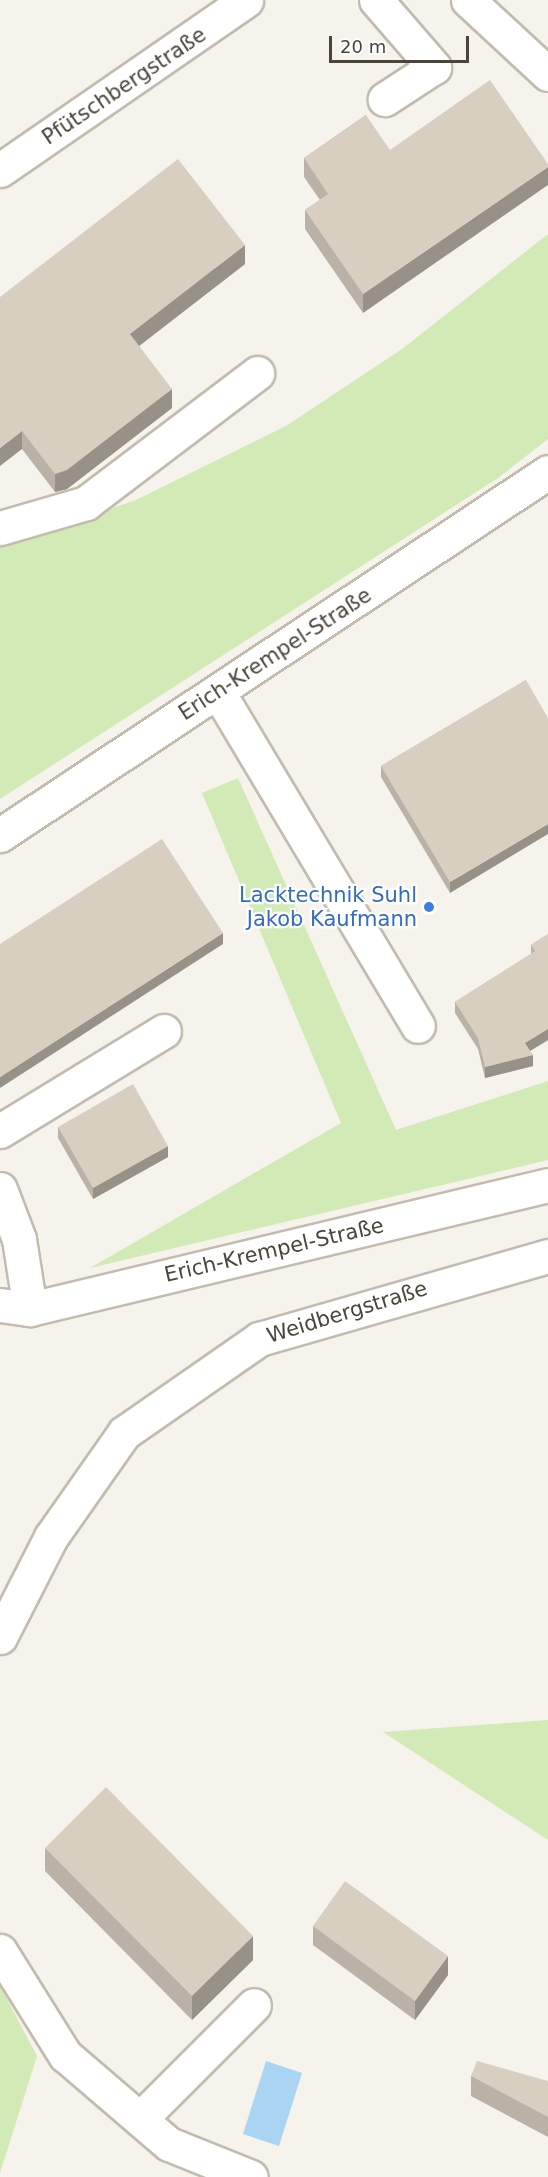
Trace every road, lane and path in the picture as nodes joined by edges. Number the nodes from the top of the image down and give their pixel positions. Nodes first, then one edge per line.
1 (246, 0) edge
2 (376, 0) edge
3 (468, 0) edge
4 (548, 74) edge
5 (386, 99) dead end
6 (0, 170) edge
7 (257, 373) dead end
8 (545, 479) edge
9 (0, 528) edge
10 (218, 692) junction
11 (0, 835) edge
12 (418, 1026) dead end
13 (164, 1031) dead end
14 (0, 1131) edge
15 (548, 1185) edge
16 (0, 1189) edge
17 (548, 1256) edge
18 (15, 1307) edge
19 (0, 1637) edge
20 (0, 1951) edge
21 (254, 2005) dead end
22 (140, 2119) junction
23 (251, 2177) edge

1 - 6 street, Pfütschbergstraße
2 - 5 street
3 - 4 street
7 - 9 street
8 - 10 street, Erich-Krempel-Straße
10 - 11 street, Erich-Krempel-Straße
10 - 12 street
13 - 14 street
15 - 18 street, Erich-Krempel-Straße
16 - 18 street
17 - 19 street, Weidbergstraße
20 - 22 street
21 - 22 street
22 - 23 street

